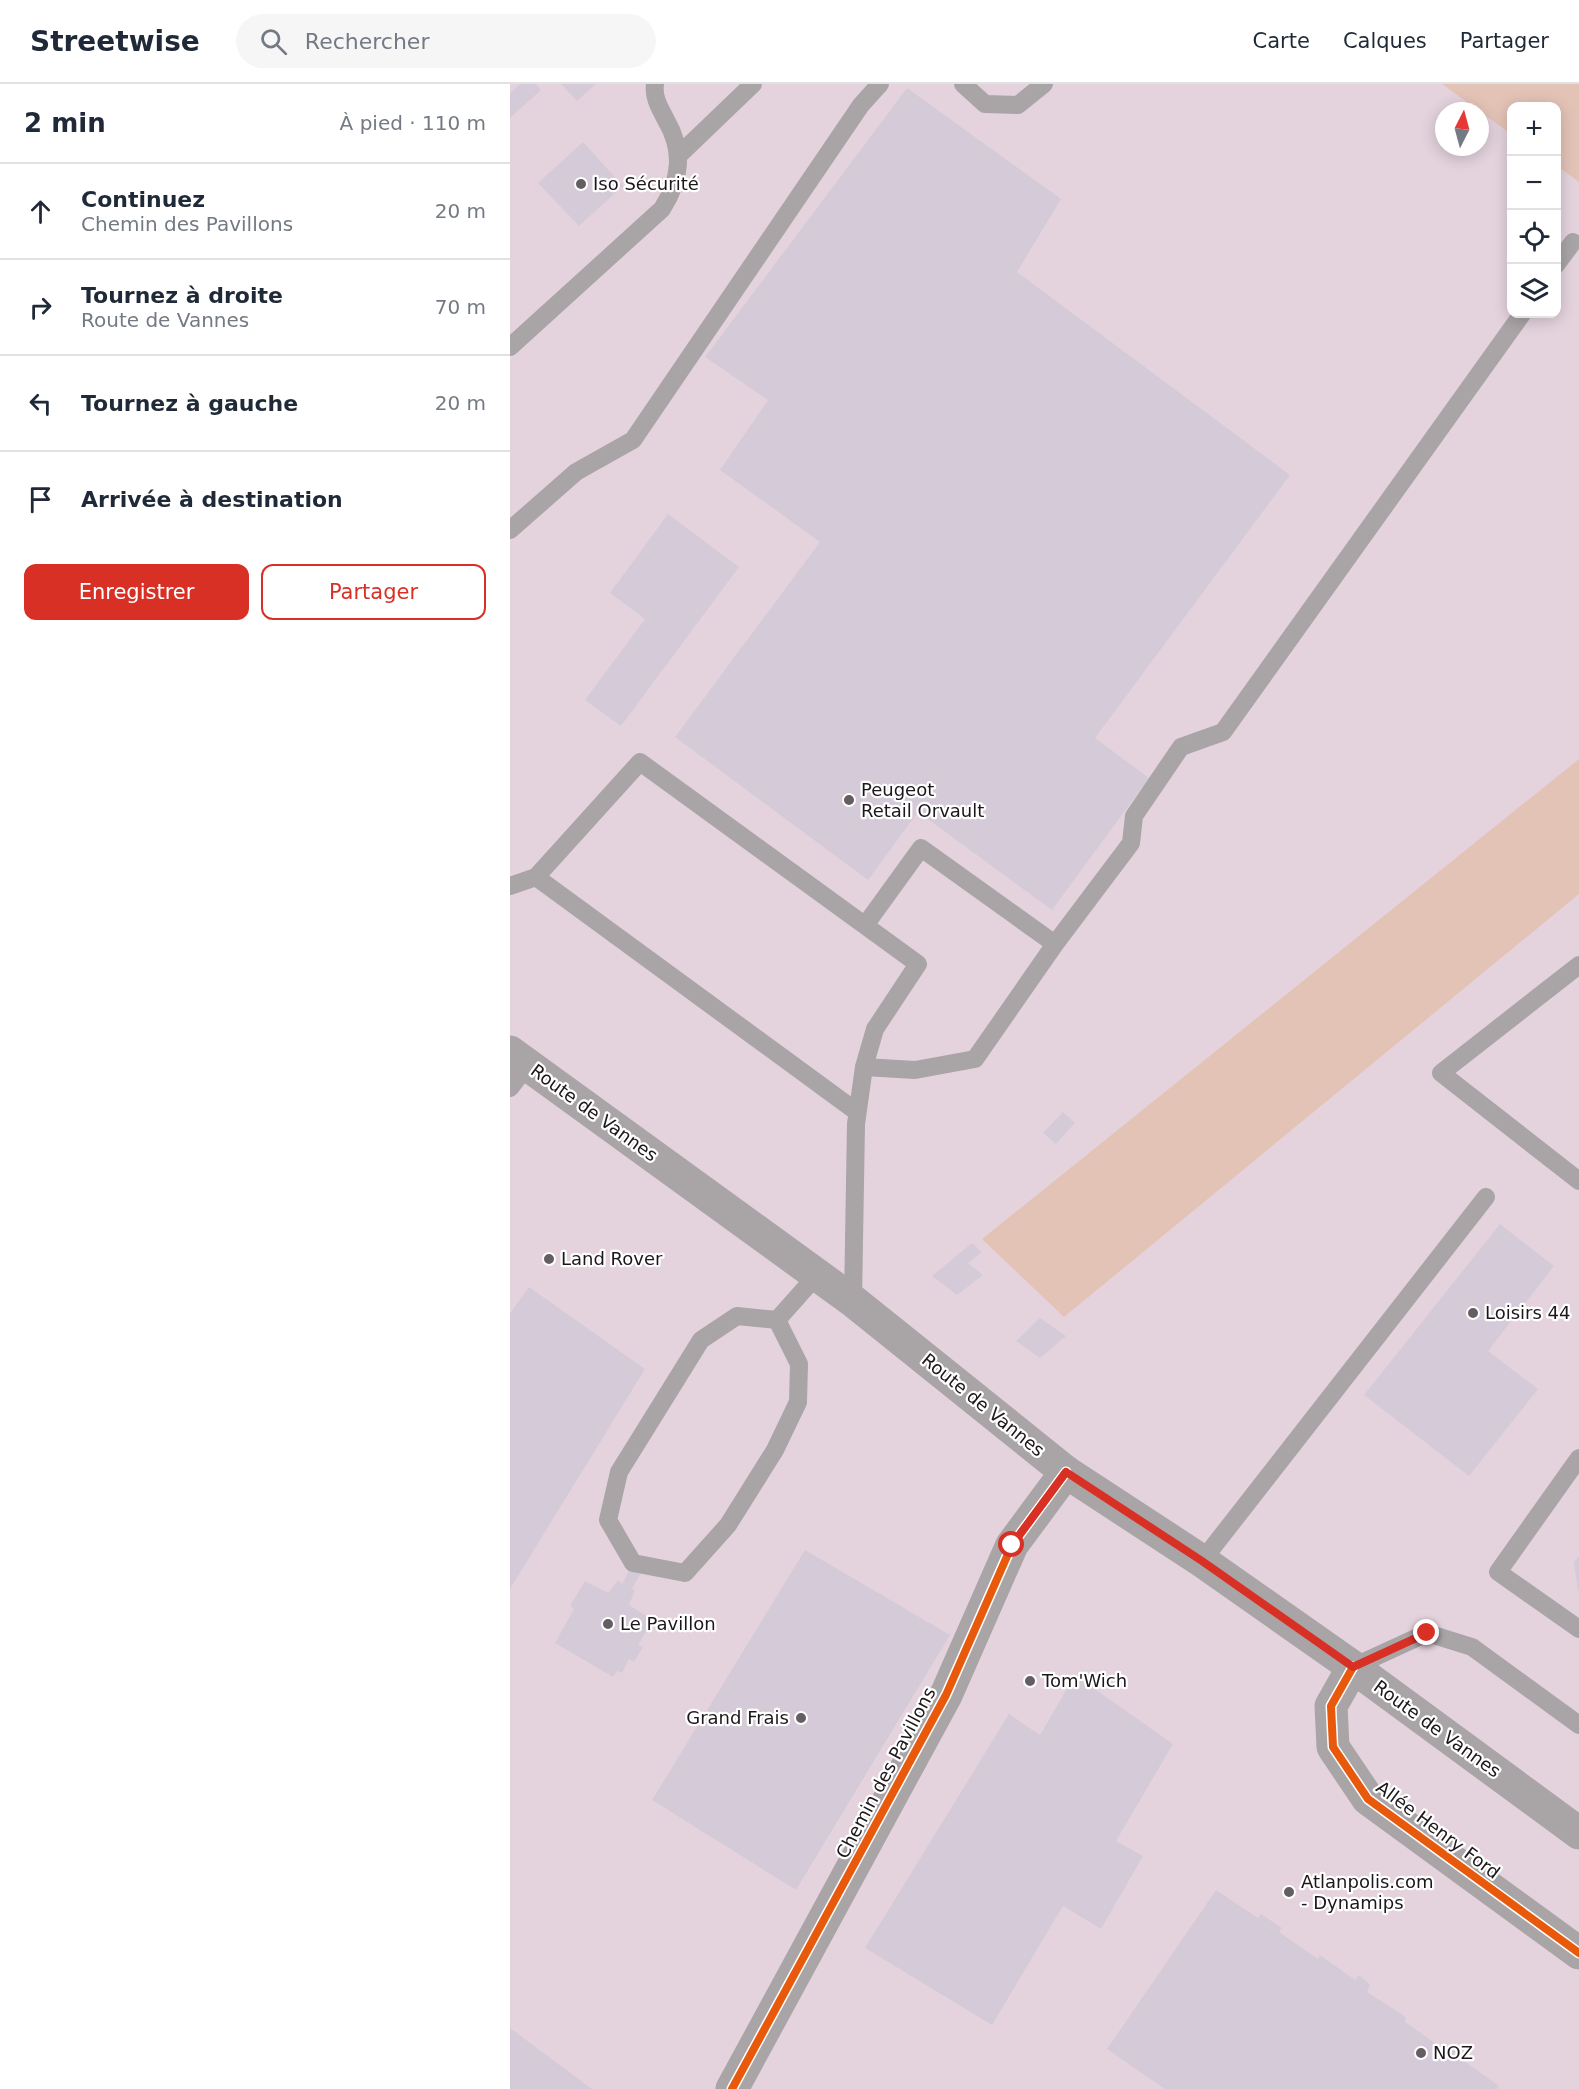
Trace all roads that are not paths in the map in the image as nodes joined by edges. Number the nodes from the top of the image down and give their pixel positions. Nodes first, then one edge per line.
1 (655, 84) edge
2 (753, 84) edge
3 (880, 84) edge
4 (963, 84) edge
5 (1044, 84) edge
6 (678, 156) junction
7 (1573, 242) dead end
8 (1558, 264) edge
9 (1519, 318) edge
10 (510, 347) edge
11 (510, 530) edge
12 (536, 877) junction
13 (510, 886) edge
14 (866, 924) junction
15 (1055, 944) junction
16 (1579, 965) edge
17 (864, 1067) junction
18 (516, 1068) edge
19 (857, 1112) junction
20 (1579, 1181) edge
21 (1486, 1197) dead end
22 (817, 1275) junction
23 (853, 1301) junction
24 (777, 1320) junction
25 (1579, 1458) edge
26 (1066, 1472) junction
27 (1202, 1561) junction
28 (1579, 1629) edge
29 (1353, 1667) junction
30 (1579, 1725) edge
31 (1579, 1833) edge
32 (1579, 1953) edge
33 (732, 2089) edge

1 - 6 lane
2 - 6 lane
3 - 11 lane
4 - 5 lane
6 - 10 lane
7 - 8 lane
9 - 15 lane
12 - 13 lane
12 - 14 lane
12 - 19 lane
14 - 15 lane
14 - 17 lane
15 - 17 lane
16 - 20 lane
17 - 19 lane
18 - 22 main road, Route de Vannes
19 - 23 lane
21 - 27 lane
22 - 23 main road, Route de Vannes
22 - 24 lane
23 - 26 main road, Route de Vannes
24 - 24 lane
25 - 28 lane
26 - 27 main road, Route de Vannes
26 - 33 main road, Chemin des Pavillons
27 - 29 main road, Route de Vannes
29 - 30 lane
29 - 31 main road, Route de Vannes
29 - 32 main road, Allée Henry Ford

